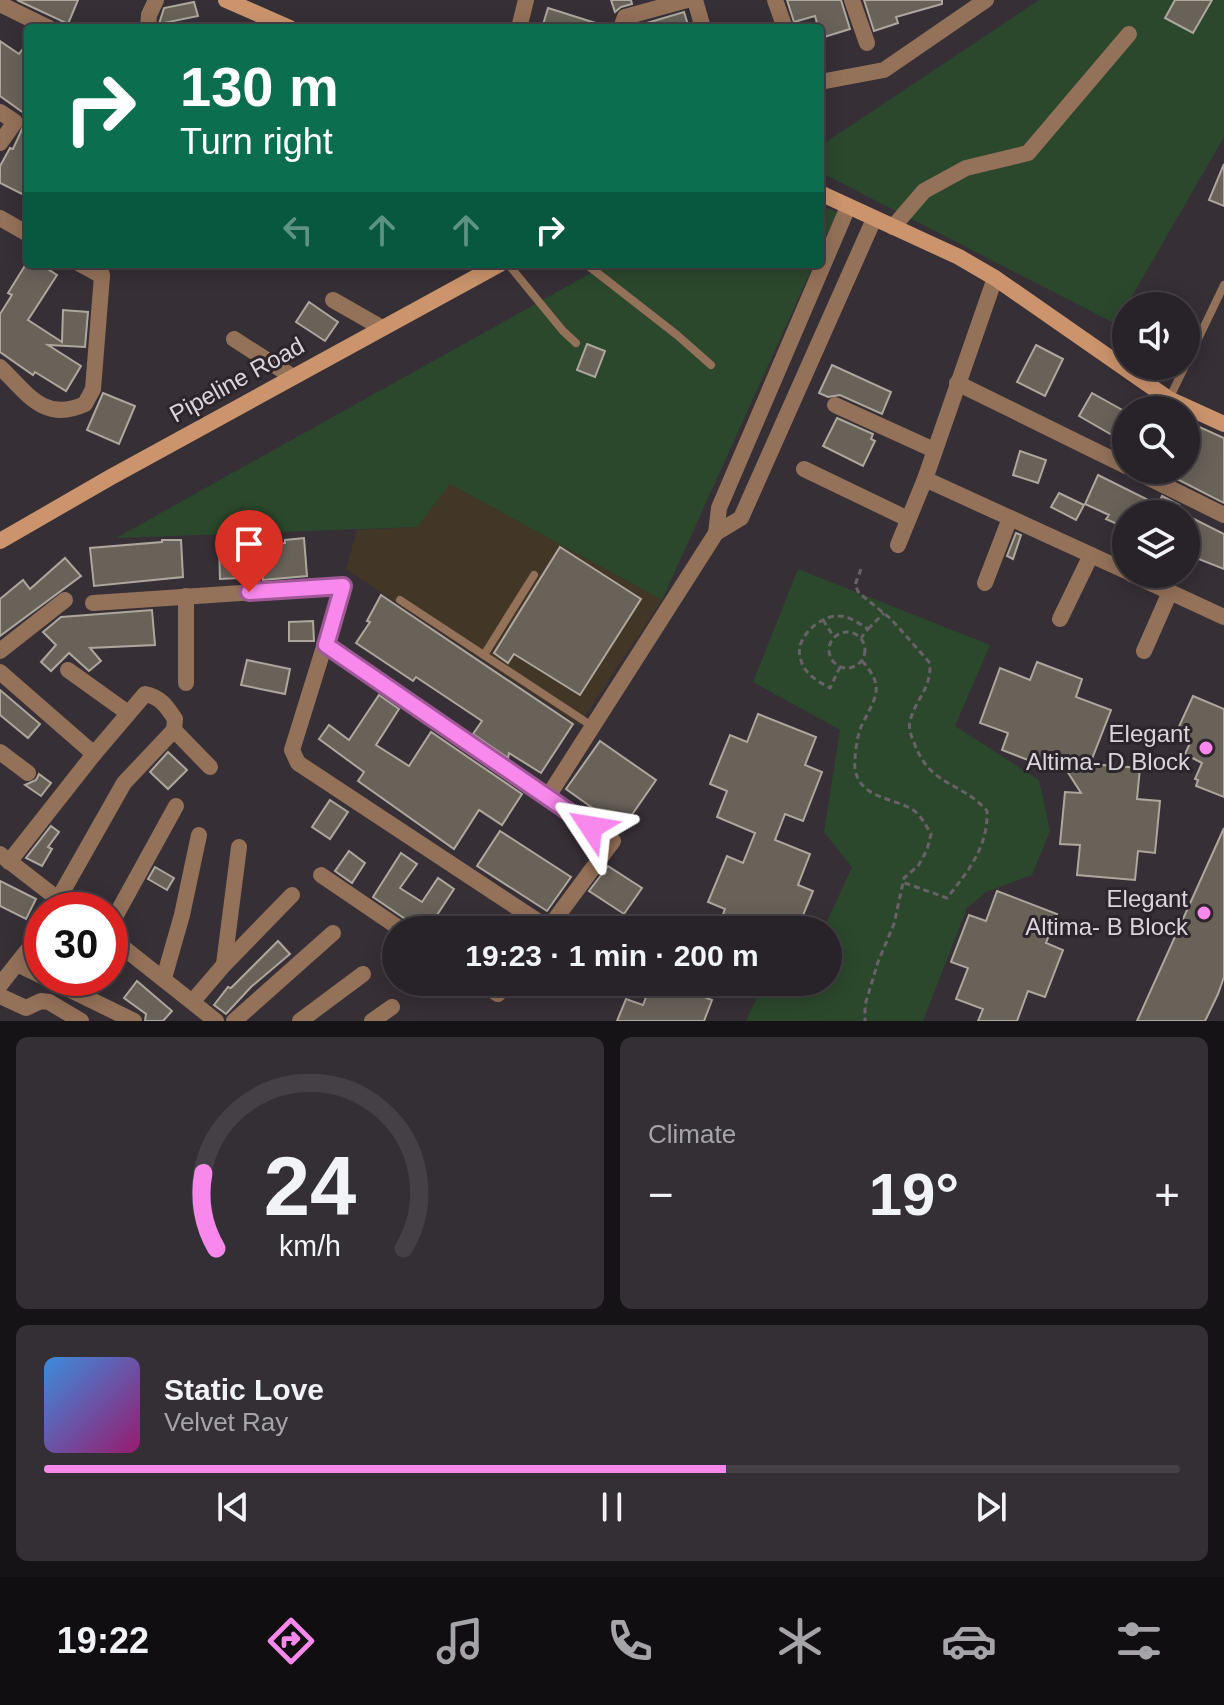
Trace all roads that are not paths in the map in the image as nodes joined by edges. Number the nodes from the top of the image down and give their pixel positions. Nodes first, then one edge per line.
1 (156, 0) edge
2 (526, 0) edge
3 (687, 0) edge
4 (695, 0) edge
5 (775, 0) edge
6 (852, 0) edge
7 (986, 0) edge
8 (229, 1) edge
9 (0, 4) edge
10 (41, 24) edge
11 (148, 24) edge
12 (281, 24) edge
13 (520, 24) edge
14 (622, 24) edge
15 (702, 24) edge
16 (784, 24) edge
17 (1129, 34) dead end
18 (867, 43) dead end
19 (824, 81) edge
20 (0, 112) edge
21 (0, 143) edge
22 (824, 195) edge
23 (848, 207) junction
24 (0, 218) edge
25 (874, 219) junction
26 (893, 227) junction
27 (24, 232) edge
28 (824, 263) edge
29 (493, 268) edge
30 (511, 268) edge
31 (591, 268) edge
32 (822, 268) edge
33 (100, 270) edge
34 (995, 278) junction
35 (1224, 285) edge
36 (333, 300) dead end
37 (382, 328) junction
38 (1200, 336) edge
39 (234, 339) dead end
40 (576, 343) dead end
41 (711, 365) dead end
42 (0, 367) edge
43 (293, 377) junction
44 (957, 383) junction
45 (1165, 396) edge
46 (835, 405) dead end
47 (1200, 413) edge
48 (1224, 424) edge
49 (934, 450) junction
50 (1112, 459) edge
51 (804, 469) dead end
52 (925, 479) junction
53 (1161, 484) edge
54 (1224, 515) edge
55 (1010, 518) junction
56 (908, 519) junction
57 (716, 533) junction
58 (0, 541) edge
59 (898, 545) dead end
60 (1091, 555) junction
61 (1112, 565) edge
62 (534, 575) dead end
63 (985, 583) dead end
64 (1161, 588) edge
65 (1170, 592) junction
66 (186, 596) junction
67 (65, 600) dead end
68 (400, 600) dead end
69 (93, 603) dead end
70 (1224, 617) edge
71 (1060, 619) dead end
72 (326, 645) junction
73 (0, 651) edge
74 (1144, 651) dead end
75 (484, 655) junction
76 (68, 670) dead end
77 (0, 672) edge
78 (186, 683) dead end
79 (128, 713) junction
80 (592, 726) junction
81 (174, 730) junction
82 (0, 752) edge
83 (94, 754) junction
84 (210, 767) dead end
85 (28, 773) dead end
86 (547, 798) junction
87 (176, 806) dead end
88 (199, 835) dead end
89 (239, 847) dead end
90 (4, 858) edge
91 (321, 875) dead end
92 (40, 892) edge
93 (61, 892) edge
94 (128, 893) edge
95 (292, 895) dead end
96 (382, 916) edge
97 (528, 916) edge
98 (557, 916) edge
99 (333, 933) dead end
100 (128, 951) edge
101 (24, 955) edge
102 (17, 964) junction
103 (223, 966) junction
104 (24, 967) edge
105 (363, 974) dead end
106 (164, 978) junction
107 (0, 985) edge
108 (0, 996) edge
109 (83, 996) edge
110 (193, 1001) junction
111 (392, 1007) dead end
112 (81, 1021) edge
113 (134, 1021) edge
114 (216, 1021) edge
115 (234, 1021) edge
116 (300, 1021) edge
117 (372, 1021) edge

1 - 11 street
2 - 13 street
3 - 14 street
4 - 15 street
5 - 16 street
6 - 18 street
7 - 19 street
8 - 12 street
9 - 10 street
17 - 26 street
20 - 21 street
22 - 23 street
23 - 25 street
23 - 28 street
24 - 27 street
25 - 26 street
25 - 57 street
26 - 34 street
29 - 37 street, Pipeline Road
30 - 40 lane
31 - 41 lane
32 - 57 street
33 - 42 street
34 - 44 street
34 - 45 street
35 - 38 lane
36 - 37 street
37 - 43 street, Pipeline Road
39 - 43 street
43 - 58 street, Pipeline Road
44 - 49 street
44 - 50 street
46 - 49 street
47 - 48 street
49 - 52 street
51 - 56 street
52 - 55 street
52 - 56 street
53 - 54 street
55 - 60 street
55 - 63 street
56 - 59 street
57 - 80 street
60 - 61 street
60 - 71 street
62 - 75 lane
64 - 65 street
65 - 70 street
65 - 74 street
66 - 69 street
66 - 72 street
66 - 78 street
67 - 73 street
68 - 75 lane
72 - 86 street
72 - 97 street
75 - 80 lane
76 - 79 street
77 - 83 street
79 - 81 street
79 - 83 street
80 - 86 street
81 - 84 street
81 - 93 street
82 - 85 street
83 - 90 street
86 - 98 street
87 - 94 street
88 - 106 street
89 - 103 street
90 - 92 street
91 - 96 street
95 - 103 street
99 - 115 street
100 - 106 street
101 - 102 street
102 - 104 street
102 - 107 street
103 - 110 street
105 - 116 street
106 - 110 street
108 - 112 street
109 - 113 street
110 - 114 street
111 - 117 street

